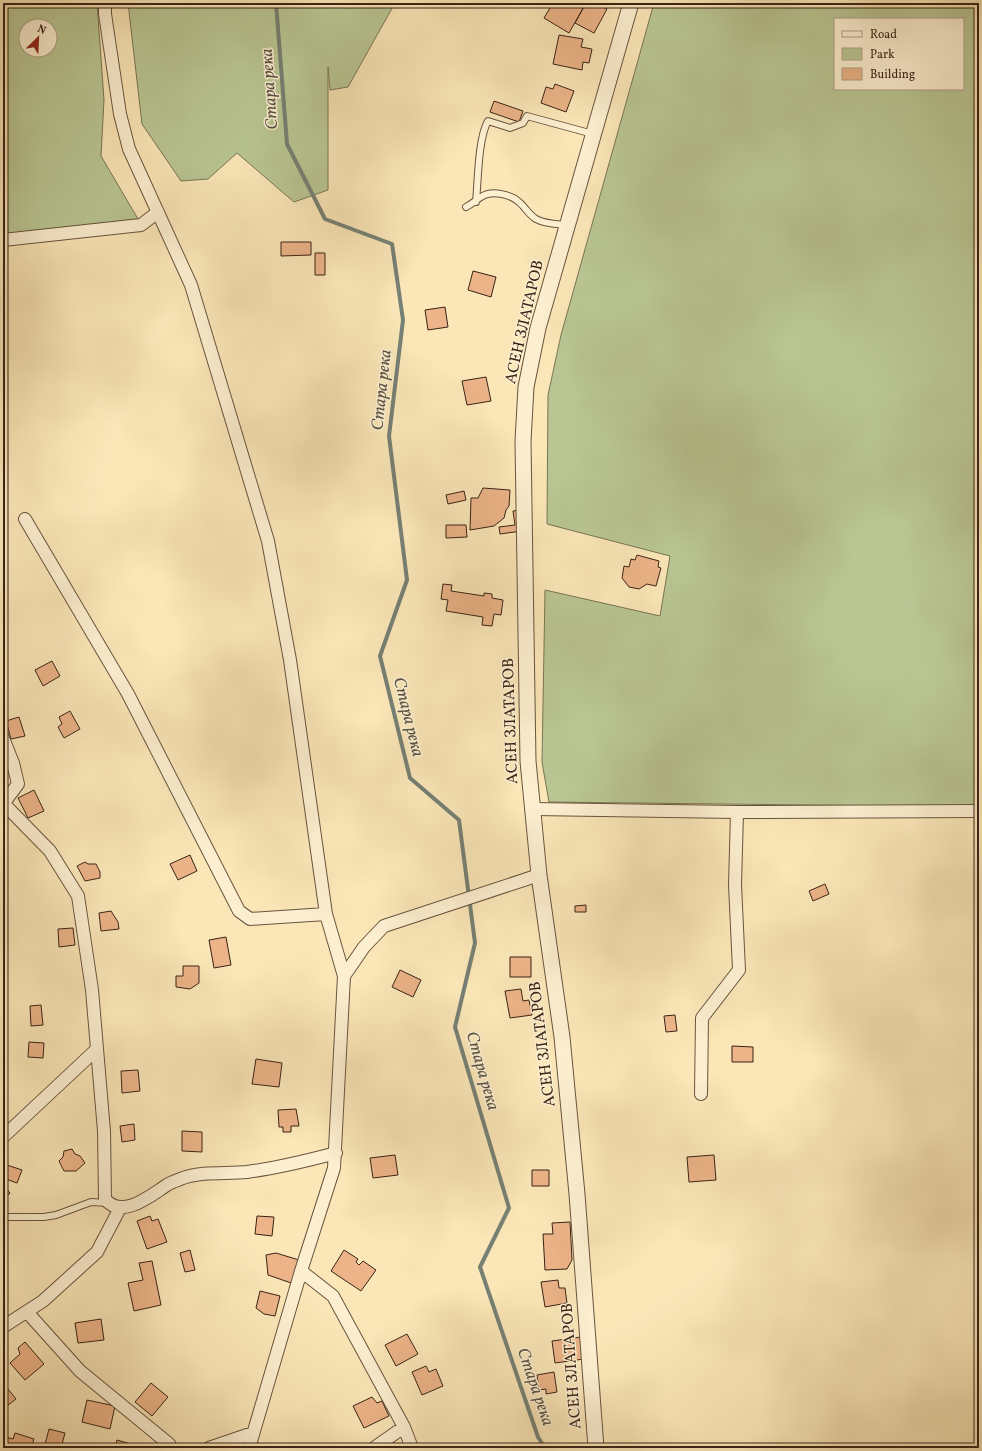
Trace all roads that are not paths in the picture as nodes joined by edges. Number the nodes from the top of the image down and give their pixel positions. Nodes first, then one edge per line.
1 (105, 3) edge
2 (631, 3) edge
3 (593, 134) junction
4 (476, 202) junction
5 (466, 208) dead end
6 (158, 212) junction
7 (568, 225) junction
8 (3, 240) edge
9 (25, 519) dead end
10 (3, 738) edge
11 (3, 804) edge
12 (533, 809) junction
13 (979, 811) edge
14 (737, 812) junction
15 (539, 875) junction
16 (326, 914) junction
17 (344, 976) junction
18 (97, 1049) junction
19 (700, 1094) dead end
20 (3, 1137) edge
21 (336, 1153) junction
22 (108, 1203) junction
23 (120, 1208) junction
24 (3, 1217) edge
25 (301, 1271) junction
26 (27, 1312) junction
27 (3, 1327) edge
28 (404, 1427) junction
29 (253, 1433) junction
30 (171, 1448) edge
31 (209, 1448) edge
32 (249, 1448) edge
33 (374, 1448) edge
34 (412, 1448) edge
35 (596, 1448) edge

1 - 6 street
2 - 3 street, АСЕН ЗЛАТАРОВ
3 - 4 lane
3 - 7 street, АСЕН ЗЛАТАРОВ
4 - 5 lane
4 - 7 lane
6 - 8 street
6 - 16 street
7 - 12 street, АСЕН ЗЛАТАРОВ
9 - 16 street
10 - 11 street
11 - 18 street
12 - 14 street
12 - 15 street, АСЕН ЗЛАТАРОВ
13 - 14 street
14 - 19 street
15 - 17 street
15 - 35 street, АСЕН ЗЛАТАРОВ
16 - 17 street
17 - 21 street
18 - 20 street
18 - 22 street
21 - 23 street
21 - 25 street
22 - 23 street
22 - 24 lane
23 - 26 street
25 - 28 street
25 - 29 street
26 - 27 street
26 - 30 street
28 - 33 street
28 - 34 street
29 - 31 street
29 - 32 street

